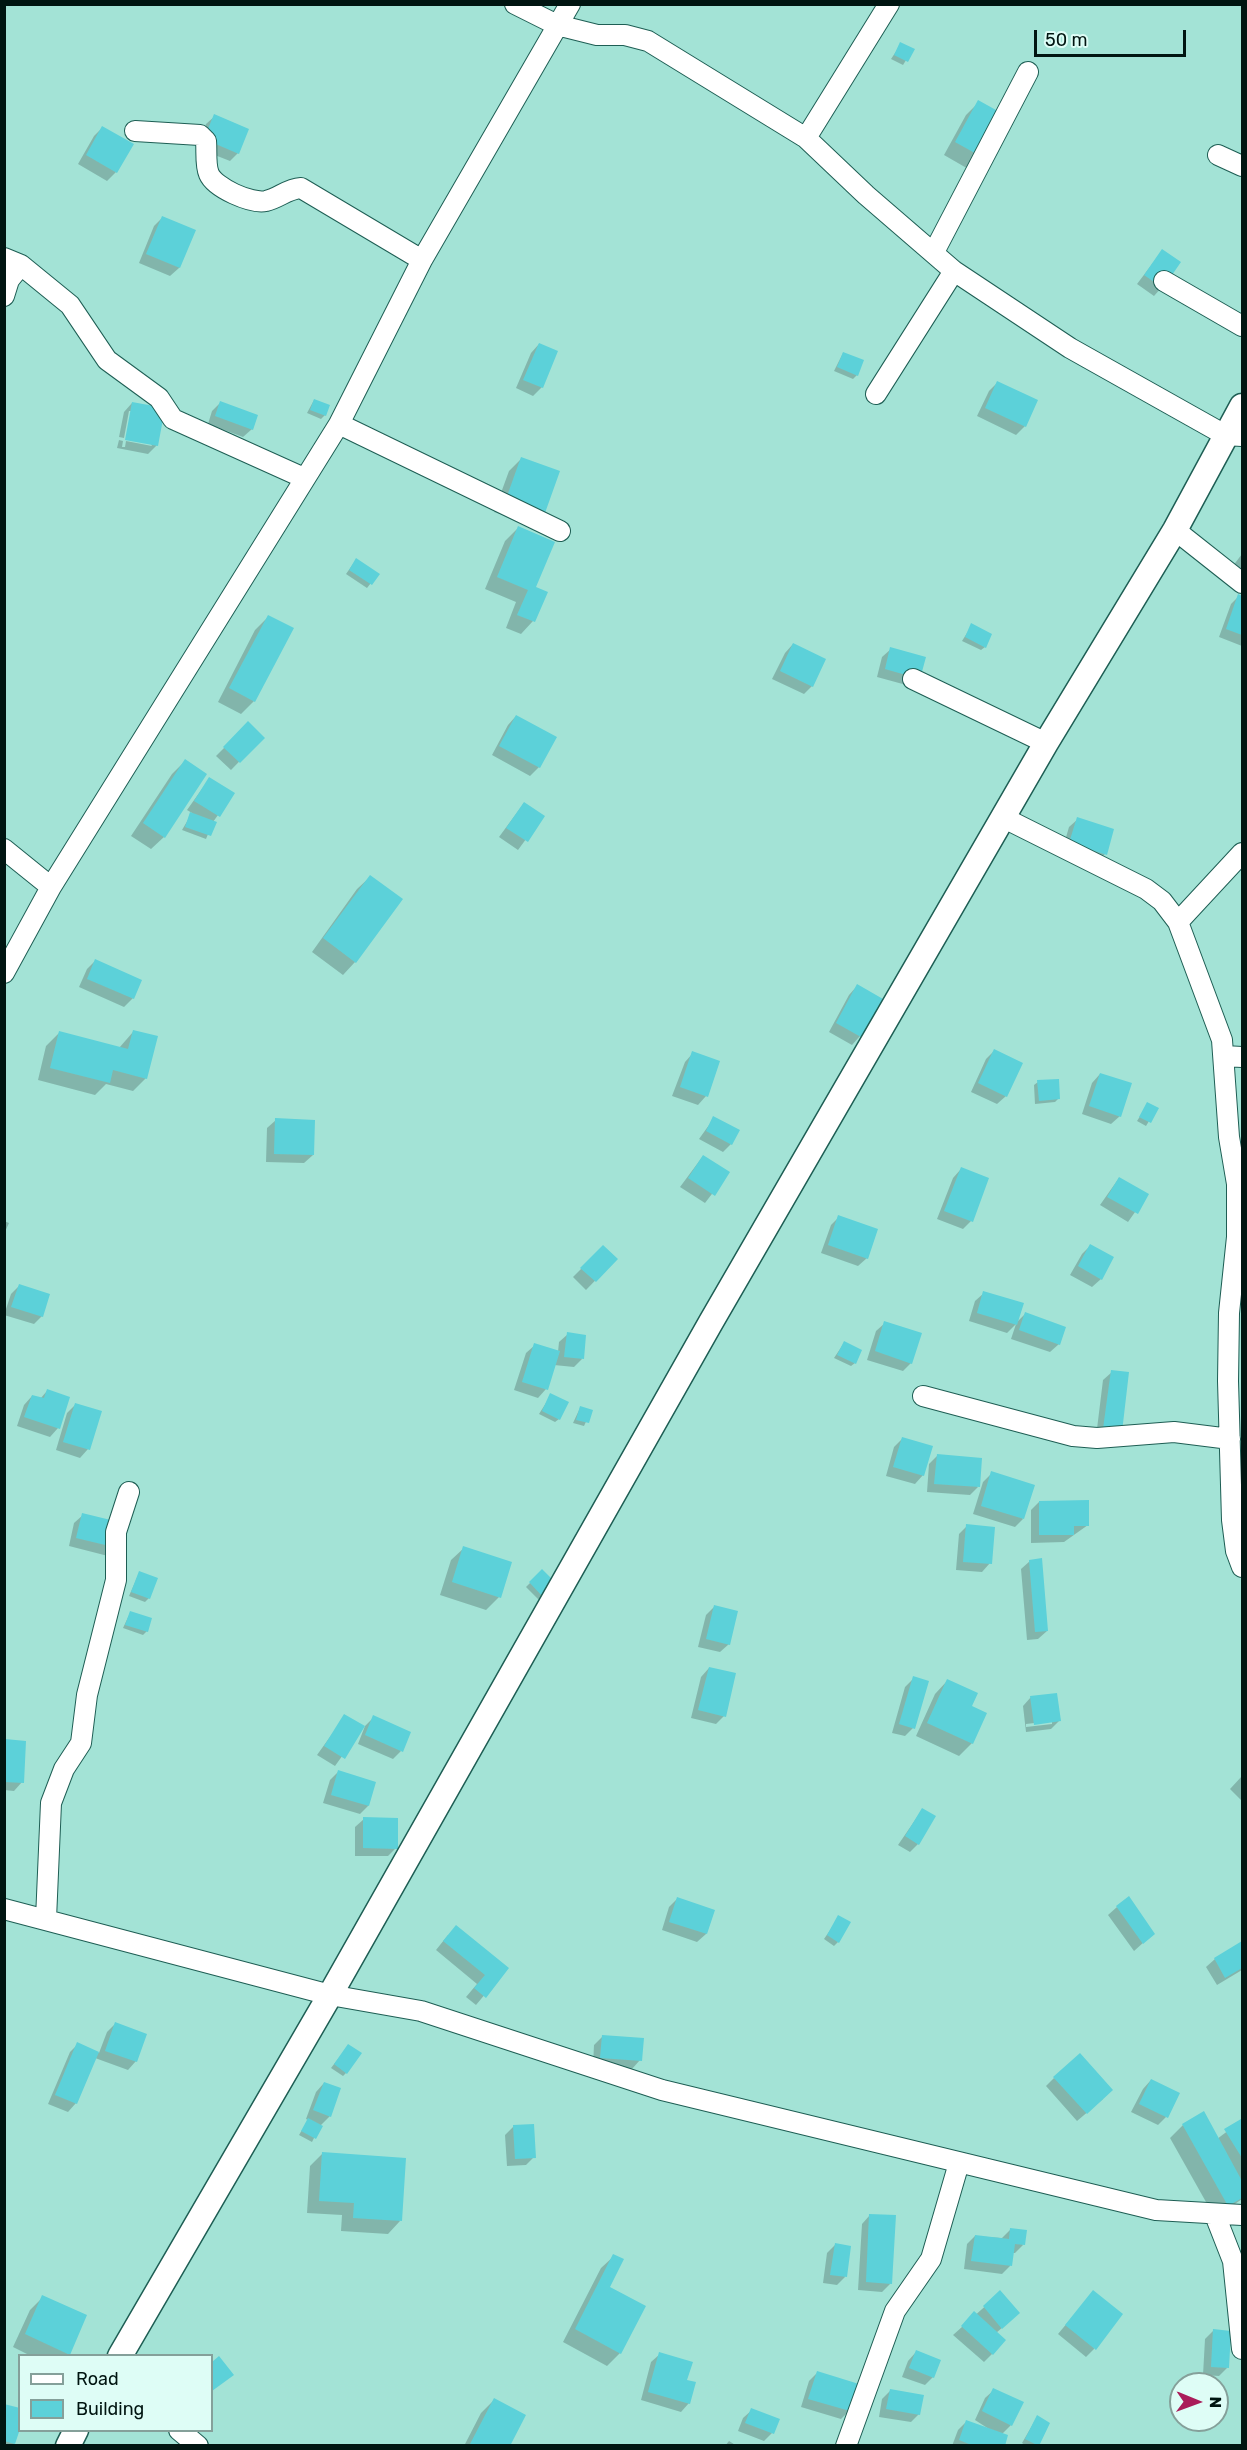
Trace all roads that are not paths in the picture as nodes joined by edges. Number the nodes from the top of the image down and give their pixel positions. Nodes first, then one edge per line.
1 (515, 4) edge
2 (570, 4) edge
3 (889, 4) edge
4 (556, 25) junction
5 (1028, 72) dead end
6 (135, 131) dead end
7 (806, 138) junction
8 (1218, 155) dead end
9 (1242, 166) edge
10 (934, 252) junction
11 (422, 260) junction
12 (13, 261) edge
13 (954, 271) junction
14 (1164, 281) dead end
15 (4, 296) edge
16 (1242, 326) edge
17 (876, 394) dead end
18 (1242, 406) edge
19 (339, 423) junction
20 (1234, 436) edge
21 (304, 478) junction
22 (1174, 530) junction
23 (560, 531) dead end
24 (1242, 583) edge
25 (913, 679) dead end
26 (1046, 743) junction
27 (1004, 818) junction
28 (4, 849) edge
29 (1242, 853) edge
30 (51, 887) junction
31 (1178, 921) junction
32 (4, 973) edge
33 (1233, 1056) edge
34 (923, 1396) dead end
35 (1230, 1439) junction
36 (129, 1492) dead end
37 (1242, 1567) edge
38 (4, 1909) edge
39 (46, 1920) junction
40 (330, 1995) junction
41 (959, 2163) junction
42 (1215, 2215) junction
43 (1242, 2215) edge
44 (1238, 2253) edge
45 (1242, 2349) edge
46 (121, 2354) edge
47 (182, 2432) edge
48 (198, 2445) edge
49 (846, 2445) edge

1 - 4 street
2 - 4 street
3 - 7 street
4 - 7 street
4 - 11 street
5 - 10 street
6 - 11 street
7 - 10 street
8 - 9 street
10 - 13 street
11 - 19 street
12 - 15 street
12 - 21 street
13 - 17 street
13 - 20 street
14 - 16 street
18 - 20 street
19 - 21 street
19 - 23 street
20 - 22 street
21 - 30 street
22 - 24 street
22 - 26 street
25 - 26 street
26 - 27 street
27 - 31 street
27 - 40 street
28 - 30 street
29 - 31 street
30 - 32 street
31 - 33 street
33 - 35 street
34 - 35 street
35 - 37 street
36 - 39 street
38 - 39 street
39 - 40 street
40 - 41 street
40 - 46 street
41 - 42 street
41 - 49 street
42 - 43 street
42 - 44 street
44 - 45 street
47 - 48 street

